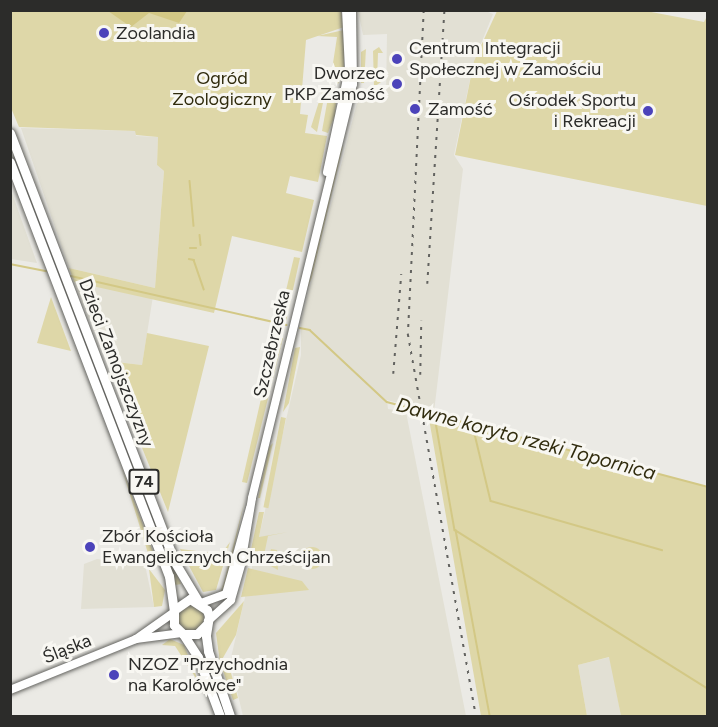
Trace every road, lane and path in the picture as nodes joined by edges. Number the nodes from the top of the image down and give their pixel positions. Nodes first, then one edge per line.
1 (346, 10) edge
2 (352, 10) edge
3 (10, 133) edge
4 (10, 162) edge
5 (326, 187) junction
6 (250, 508) junction
7 (199, 602) junction
8 (174, 611) junction
9 (208, 622) junction
10 (182, 634) junction
11 (136, 639) junction
12 (10, 690) edge
13 (220, 717) edge
14 (230, 717) edge

1 - 5 street, Szczebrzeska
2 - 5 street, Szczebrzeska
3 - 7 main road, Dzieci Zamojszczyzny / 74
4 - 8 main road, Dzieci Zamojszczyzny / 74
5 - 6 street, Szczebrzeska
6 - 7 street, Szczebrzeska
6 - 9 street, Szczebrzeska
7 - 8 main road
7 - 9 main road, 74
8 - 10 main road, 74
8 - 11 street, Śląska
9 - 10 main road
9 - 14 main road, 74
10 - 11 street, Śląska
10 - 13 main road, 74
11 - 12 street, Śląska

